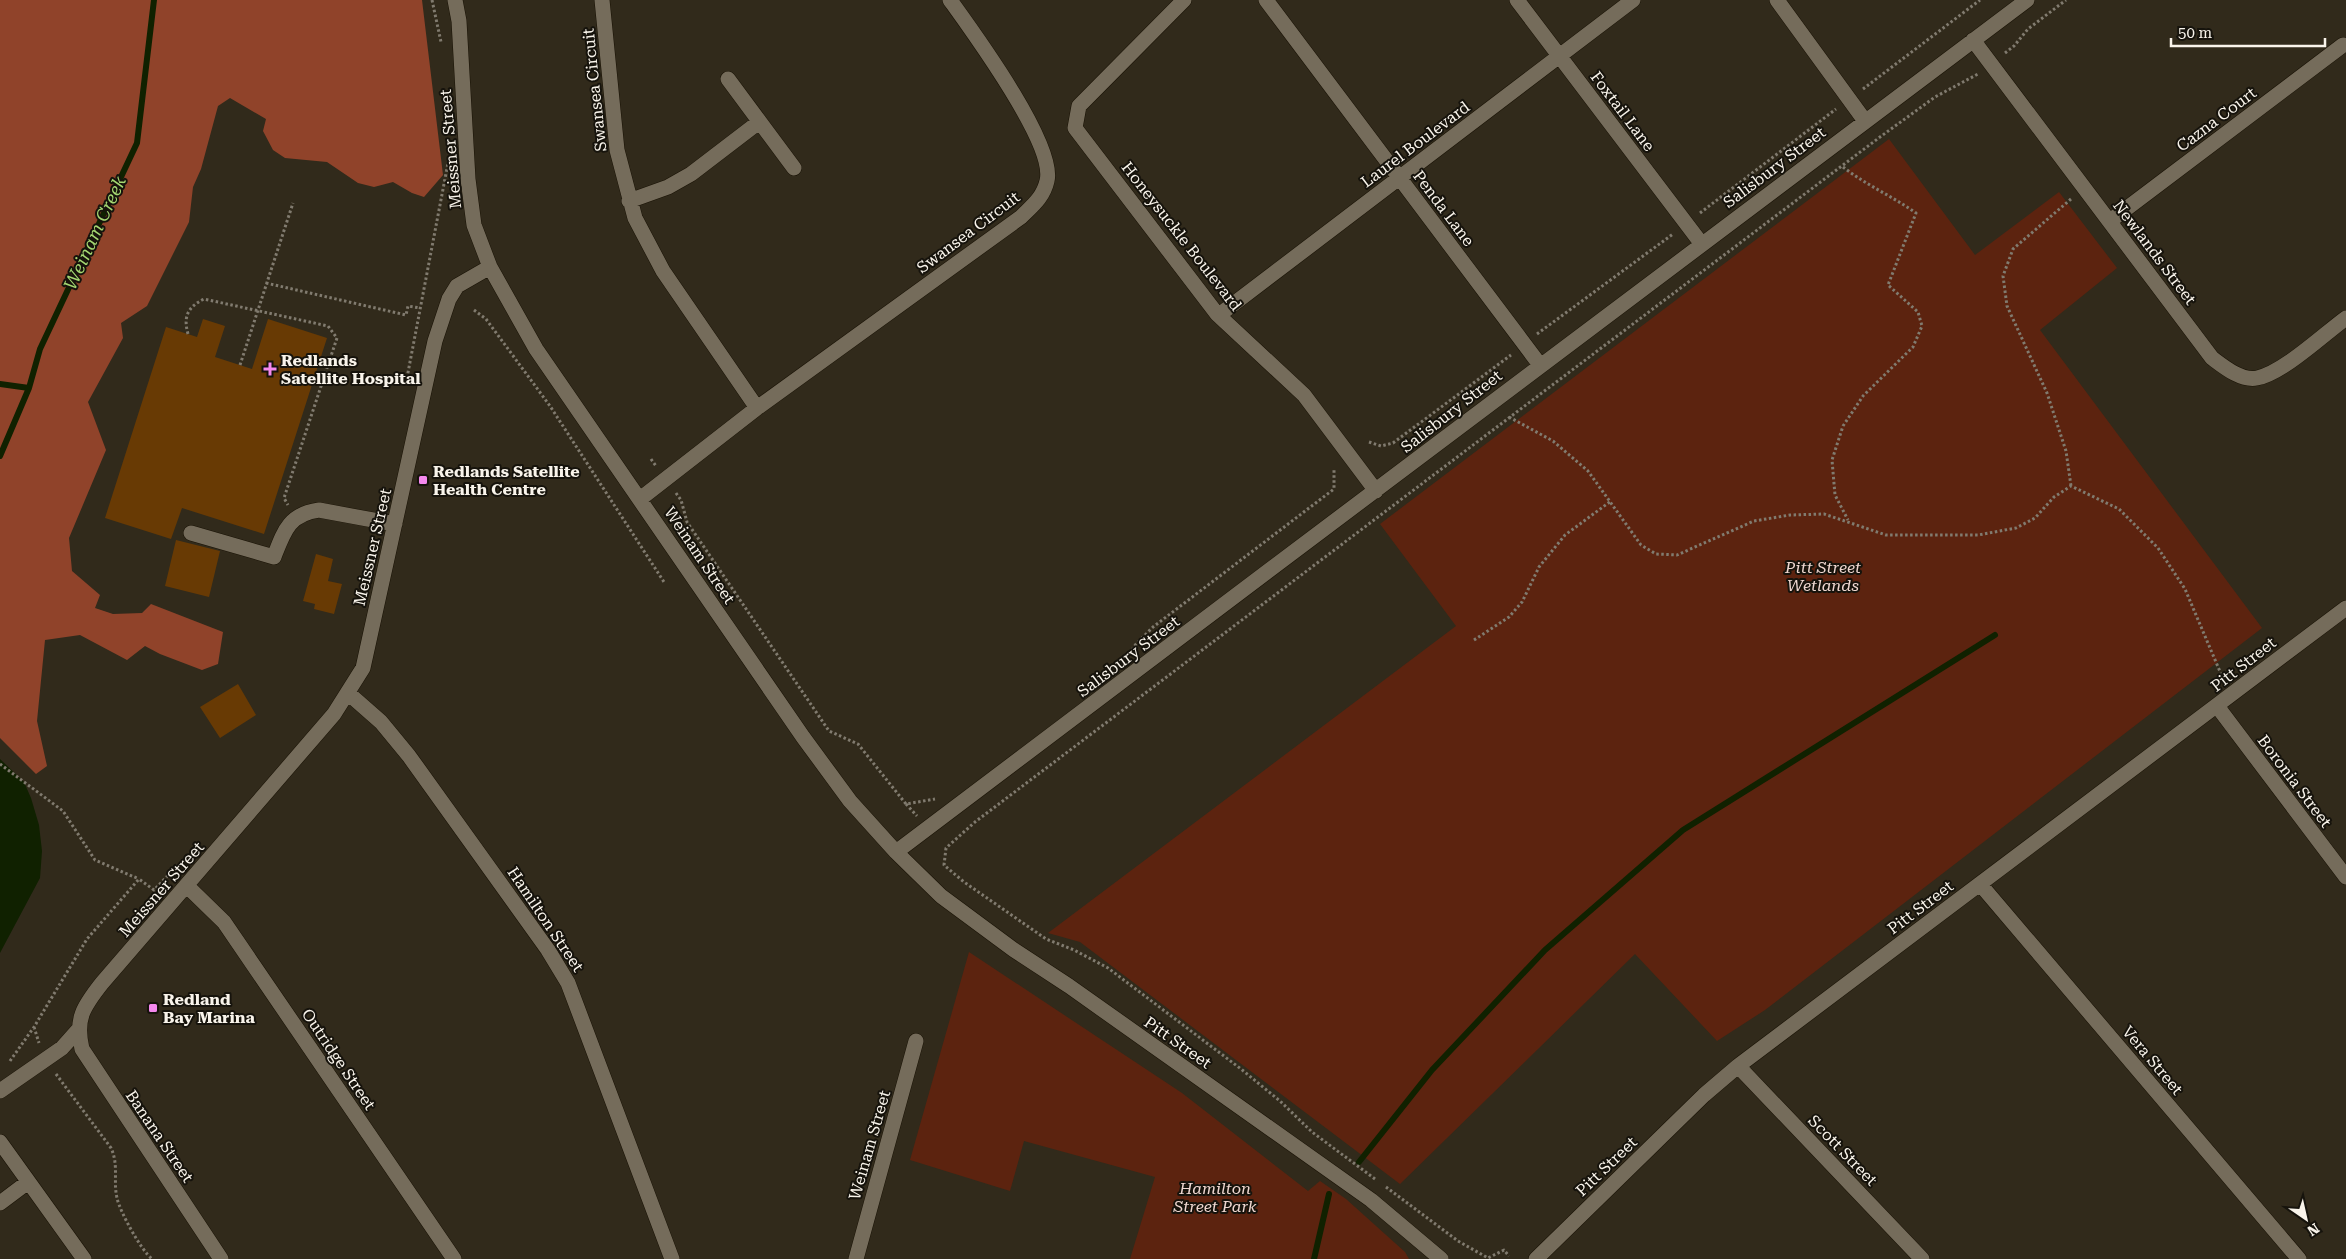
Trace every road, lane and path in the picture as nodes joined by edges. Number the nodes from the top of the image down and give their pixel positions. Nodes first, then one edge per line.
1 (432, 0) edge
2 (455, 0) edge
3 (602, 0) edge
4 (950, 0) edge
5 (1184, 0) edge
6 (1266, 0) edge
7 (1517, 0) edge
8 (1634, 0) edge
9 (1777, 0) edge
10 (2027, 0) edge
11 (2066, 0) edge
12 (1973, 40) junction
13 (2342, 45) dead end
14 (443, 52) dead end
15 (1560, 56) junction
16 (1991, 64) junction
17 (728, 79) dead end
18 (1865, 120) junction
19 (759, 122) junction
20 (448, 159) dead end
21 (1843, 167) junction
22 (794, 168) dead end
23 (1399, 178) junction
24 (2085, 187) junction
25 (629, 201) junction
26 (293, 203) dead end
27 (2110, 221) junction
28 (1701, 243) junction
29 (490, 268) junction
30 (266, 283) junction
31 (424, 289) junction
32 (430, 291) dead end
33 (420, 308) junction
34 (474, 310) dead end
35 (258, 311) junction
36 (1218, 315) junction
37 (2346, 318) edge
38 (188, 334) dead end
39 (240, 365) dead end
40 (1540, 365) junction
41 (404, 390) dead end
42 (1493, 401) junction
43 (757, 408) junction
44 (1509, 418) junction
45 (1334, 469) dead end
46 (2071, 486) junction
47 (1376, 491) junction
48 (640, 499) junction
49 (681, 500) dead end
50 (1611, 501) junction
51 (296, 519) junction
52 (1848, 521) junction
53 (395, 524) junction
54 (191, 533) dead end
55 (664, 582) dead end
56 (2346, 608) edge
57 (1474, 640) dead end
58 (1130, 655) dead end
59 (348, 693) junction
60 (2231, 695) junction
61 (2217, 706) junction
62 (0, 764) edge
63 (938, 799) dead end
64 (896, 852) junction
65 (182, 860) dead end
66 (2346, 877) edge
67 (139, 879) junction
68 (1980, 884) junction
69 (187, 886) junction
70 (34, 1027) junction
71 (78, 1030) junction
72 (916, 1041) dead end
73 (44, 1060) junction
74 (8, 1064) dead end
75 (1738, 1066) junction
76 (0, 1090) edge
77 (0, 1142) edge
78 (28, 1182) junction
79 (0, 1202) edge
80 (1508, 1256) dead end
81 (84, 1259) edge
82 (152, 1259) edge
83 (220, 1259) edge
84 (454, 1259) edge
85 (672, 1259) edge
86 (856, 1259) edge
87 (1441, 1259) edge
88 (1536, 1259) edge
89 (1922, 1259) edge
90 (2299, 1259) edge

1 - 14 path
2 - 29 street, Meissner Street
3 - 25 street, Swansea Circuit
4 - 43 street, Swansea Circuit
5 - 36 street, Honeysuckle Boulevard
6 - 23 street, Penda Lane
7 - 15 street, Foxtail Lane
8 - 15 street, Laurel Boulevard
9 - 18 street
10 - 12 street, Salisbury Street
11 - 16 path
12 - 16 street, Newlands Street
12 - 18 street, Salisbury Street
13 - 27 street, Cazna Court
15 - 23 street, Laurel Boulevard
15 - 28 street, Foxtail Lane
16 - 21 path
16 - 24 street, Newlands Street
17 - 19 street
18 - 28 street, Salisbury Street
19 - 22 street
19 - 25 street
20 - 31 path
21 - 44 path
21 - 52 path
23 - 36 street, Laurel Boulevard
23 - 40 street, Penda Lane
24 - 27 street, Newlands Street
24 - 46 path
25 - 43 street, Swansea Circuit
26 - 30 path
27 - 37 street, Newlands Street
28 - 40 street, Salisbury Street
29 - 48 street, Weinam Street
29 - 53 street, Meissner Street
30 - 33 path
30 - 35 path
31 - 32 path
31 - 33 path
33 - 41 path
34 - 55 path
35 - 38 path
35 - 39 path
35 - 51 path
36 - 47 street, Honeysuckle Boulevard
40 - 42 street, Salisbury Street
42 - 44 path
42 - 47 street, Salisbury Street
43 - 48 street, Swansea Circuit
44 - 50 path
44 - 80 path
45 - 58 path
46 - 52 path
46 - 60 path
47 - 64 street, Salisbury Street
48 - 64 street, Weinam Street
49 - 63 path
50 - 52 path
50 - 57 path
51 - 53 street
51 - 54 street
53 - 59 street, Meissner Street
56 - 60 street, Pitt Street
59 - 69 street, Meissner Street
59 - 85 street, Hamilton Street
60 - 61 street, Pitt Street
61 - 66 street, Boronia Street
61 - 68 street, Pitt Street
62 - 67 path
64 - 87 street, Pitt Street
65 - 67 path
67 - 70 path
68 - 75 street, Pitt Street
68 - 90 street, Vera Street
69 - 71 street, Meissner Street
69 - 84 street, Outridge Street
70 - 73 path
70 - 74 path
71 - 73 street
71 - 83 street, Banana Street
72 - 86 street, Weinam Street
73 - 76 street
73 - 82 path
75 - 88 street, Pitt Street
75 - 89 street, Scott Street
77 - 78 street
78 - 79 street
78 - 81 street

